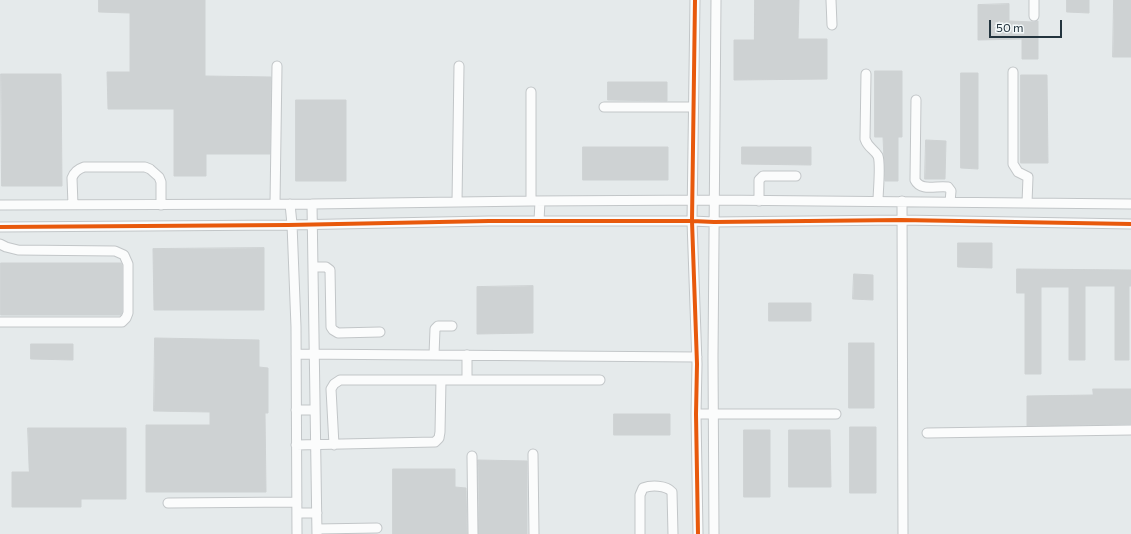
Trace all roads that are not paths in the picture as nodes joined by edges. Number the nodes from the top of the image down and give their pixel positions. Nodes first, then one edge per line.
1 (695, 0) edge
2 (716, 0) edge
3 (831, 0) edge
4 (1034, 0) edge
5 (1034, 16) dead end
6 (832, 25) dead end
7 (277, 66) dead end
8 (459, 66) dead end
9 (1013, 72) dead end
10 (866, 74) dead end
11 (531, 92) dead end
12 (916, 100) dead end
13 (604, 107) dead end
14 (693, 107) junction
15 (796, 176) dead end
16 (715, 200) junction
17 (759, 200) junction
18 (535, 201) junction
19 (692, 201) junction
20 (878, 201) junction
21 (902, 201) junction
22 (457, 202) junction
23 (950, 202) junction
24 (1027, 202) junction
25 (276, 204) junction
26 (290, 204) junction
27 (312, 204) junction
28 (1131, 204) edge
29 (0, 205) edge
30 (73, 205) junction
31 (161, 205) junction
32 (901, 220) junction
33 (539, 221) junction
34 (692, 221) junction
35 (714, 222) junction
36 (292, 224) junction
37 (312, 224) junction
38 (1131, 224) edge
39 (0, 227) edge
40 (0, 244) edge
41 (313, 267) junction
42 (0, 322) edge
43 (452, 326) dead end
44 (380, 332) dead end
45 (296, 354) junction
46 (314, 354) junction
47 (434, 355) junction
48 (467, 355) junction
49 (697, 357) junction
50 (440, 380) junction
51 (467, 380) junction
52 (600, 380) dead end
53 (296, 410) junction
54 (315, 410) junction
55 (696, 414) junction
56 (714, 414) junction
57 (836, 414) dead end
58 (1131, 430) edge
59 (927, 433) dead end
60 (296, 445) junction
61 (334, 445) junction
62 (315, 446) junction
63 (533, 454) dead end
64 (472, 456) dead end
65 (297, 502) junction
66 (168, 503) dead end
67 (297, 513) junction
68 (317, 513) junction
69 (377, 528) dead end
70 (317, 531) edge
71 (297, 534) edge
72 (473, 534) edge
73 (534, 534) edge
74 (640, 534) edge
75 (673, 534) edge
76 (698, 534) edge
77 (714, 534) edge
78 (903, 534) edge

1 - 14 street
2 - 16 street
3 - 6 street
4 - 5 street
7 - 25 street
8 - 22 street
9 - 24 street
10 - 20 street
11 - 18 street
12 - 23 street
13 - 14 street
14 - 19 street
15 - 17 street
16 - 17 street
16 - 19 street
16 - 35 street
17 - 20 street
18 - 19 street
18 - 22 street
18 - 33 street
19 - 34 street
20 - 21 street
21 - 23 street
21 - 32 street
22 - 27 street
23 - 24 street
24 - 28 street
25 - 26 street
25 - 31 street
26 - 27 street
26 - 36 street
27 - 37 street
29 - 30 street
30 - 31 street
30 - 31 street
32 - 35 street
32 - 38 street
32 - 78 street
33 - 34 street
33 - 37 street
34 - 35 street
34 - 49 street
35 - 56 street
36 - 37 street
36 - 39 street
36 - 45 street
37 - 41 street
40 - 42 street
41 - 44 street
41 - 46 street
43 - 47 street
45 - 46 street
45 - 53 street
46 - 47 street
46 - 54 street
47 - 48 street
48 - 49 street
48 - 51 street
49 - 55 street
50 - 51 street
50 - 61 street
50 - 61 street
51 - 52 street
53 - 54 street
53 - 60 street
54 - 62 street
55 - 56 street
55 - 76 street
56 - 57 street
56 - 77 street
58 - 59 street
60 - 62 street
60 - 65 street
61 - 62 street
62 - 68 street
63 - 73 street
64 - 72 street
65 - 66 street
65 - 67 street
67 - 68 street
67 - 71 street
68 - 70 street
69 - 70 street
74 - 75 street

